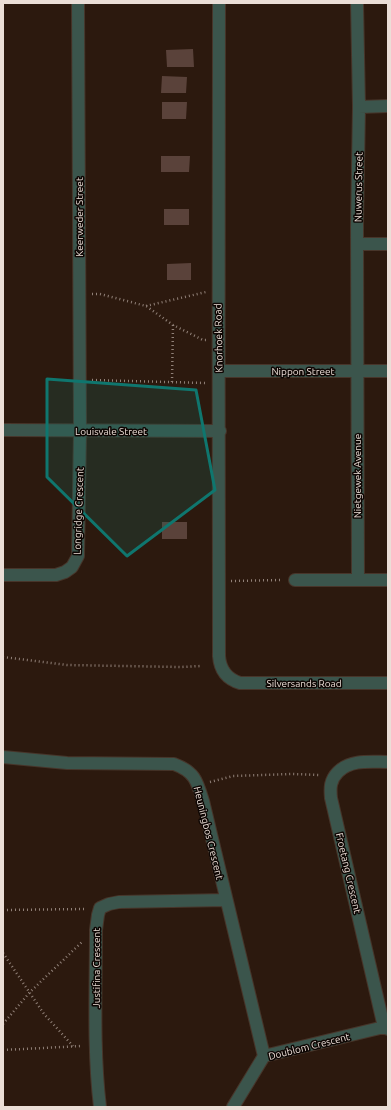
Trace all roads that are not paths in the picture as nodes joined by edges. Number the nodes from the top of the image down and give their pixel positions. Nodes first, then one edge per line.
1 (78, 3) edge
2 (218, 3) edge
3 (357, 3) edge
4 (388, 106) edge
5 (359, 107) junction
6 (357, 244) junction
7 (388, 244) edge
8 (219, 371) junction
9 (357, 371) junction
10 (388, 371) edge
11 (3, 430) edge
12 (80, 431) junction
13 (220, 431) junction
14 (3, 575) edge
15 (295, 580) road end
16 (358, 580) junction
17 (388, 580) edge
18 (224, 672) joint
19 (388, 683) edge
20 (3, 756) edge
21 (388, 762) edge
22 (226, 900) junction
23 (386, 1028) edge
24 (264, 1056) junction
25 (100, 1107) edge
26 (233, 1107) edge

1 - 12 street, Keerweder Street
2 - 8 street, Knorhoek Road
3 - 5 street, Nuwerus Street
4 - 5 street
5 - 6 street, Nuwerus Street
6 - 7 street
6 - 9 street, Nuwerus Street
8 - 9 street, Nippon Street
8 - 13 street, Knorhoek Road
9 - 10 street, Nippon Street
9 - 16 street, Nietgewek Avenue
11 - 12 street, Louisvale Street
12 - 13 street, Louisvale Street
12 - 14 street, Longridge Crescent
13 - 18 street, Knorhoek Road
15 - 16 street
16 - 17 street
18 - 19 street, Silversands Road
20 - 22 street, Heuningbos Crescent
21 - 23 street, Froetang Crescent
22 - 24 street, Heuningbos Crescent
22 - 25 street, Justifina Crescent
23 - 24 street, Doublom Crescent
24 - 26 street, Doublom Crescent

